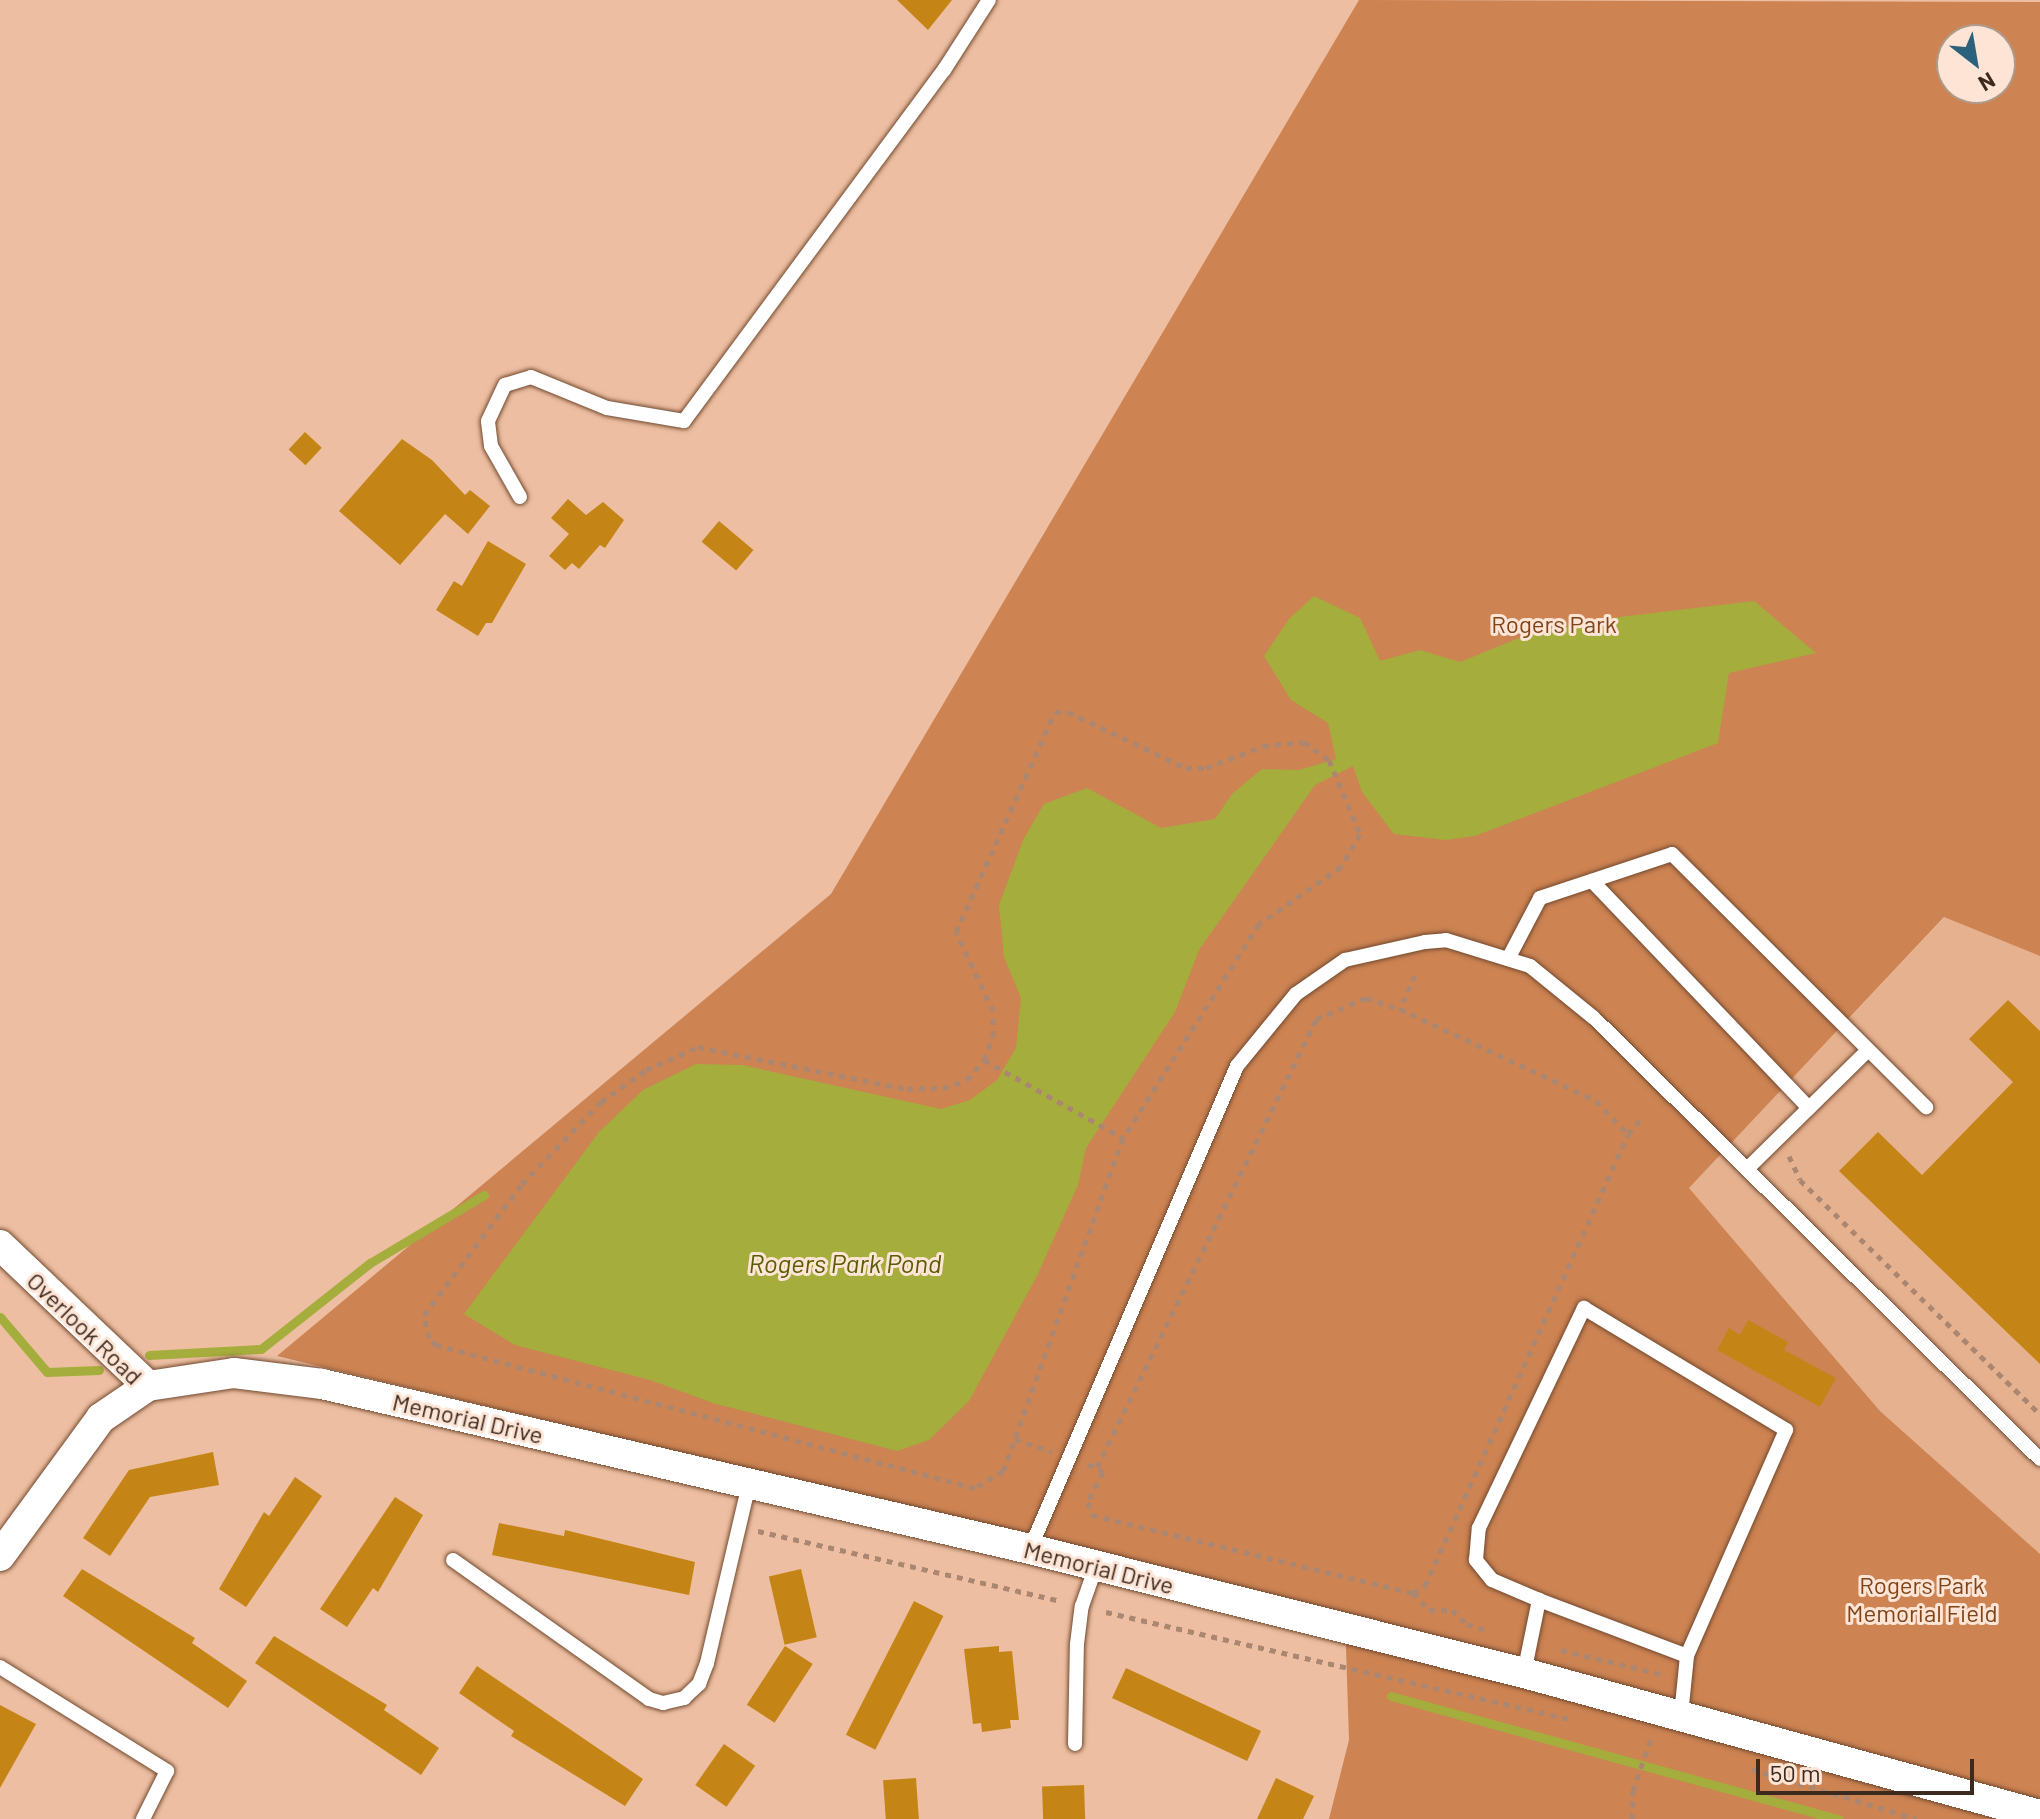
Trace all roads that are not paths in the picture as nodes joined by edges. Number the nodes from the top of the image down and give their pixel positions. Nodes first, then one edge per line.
1 (989, 0) edge
2 (520, 497) dead end
3 (1592, 881) junction
4 (1508, 959) junction
5 (1867, 1051) junction
6 (1926, 1107) dead end
7 (1809, 1108) junction
8 (1747, 1169) junction
9 (0, 1245) edge
10 (148, 1386) junction
11 (2040, 1459) edge
12 (749, 1484) junction
13 (1030, 1549) junction
14 (0, 1556) edge
15 (453, 1560) dead end
16 (1096, 1566) junction
17 (1539, 1600) junction
18 (1687, 1656) junction
19 (0, 1667) edge
20 (1524, 1673) junction
21 (1681, 1715) junction
22 (1075, 1744) dead end
23 (2040, 1815) edge
24 (143, 1819) edge

1 - 2 lane
3 - 4 lane
3 - 5 lane
3 - 7 lane
4 - 8 lane
4 - 13 lane
5 - 6 lane
5 - 7 lane
7 - 8 lane
8 - 11 lane
9 - 10 street, Overlook Road
10 - 12 street, Memorial Drive
10 - 14 street, Overlook Road
12 - 13 street, Memorial Drive
12 - 15 lane
13 - 16 street, Memorial Drive
16 - 20 street, Memorial Drive
16 - 22 lane
17 - 18 lane
17 - 18 lane
17 - 20 lane
18 - 21 lane
19 - 24 lane
20 - 21 street, Memorial Drive
21 - 23 street, Memorial Drive

